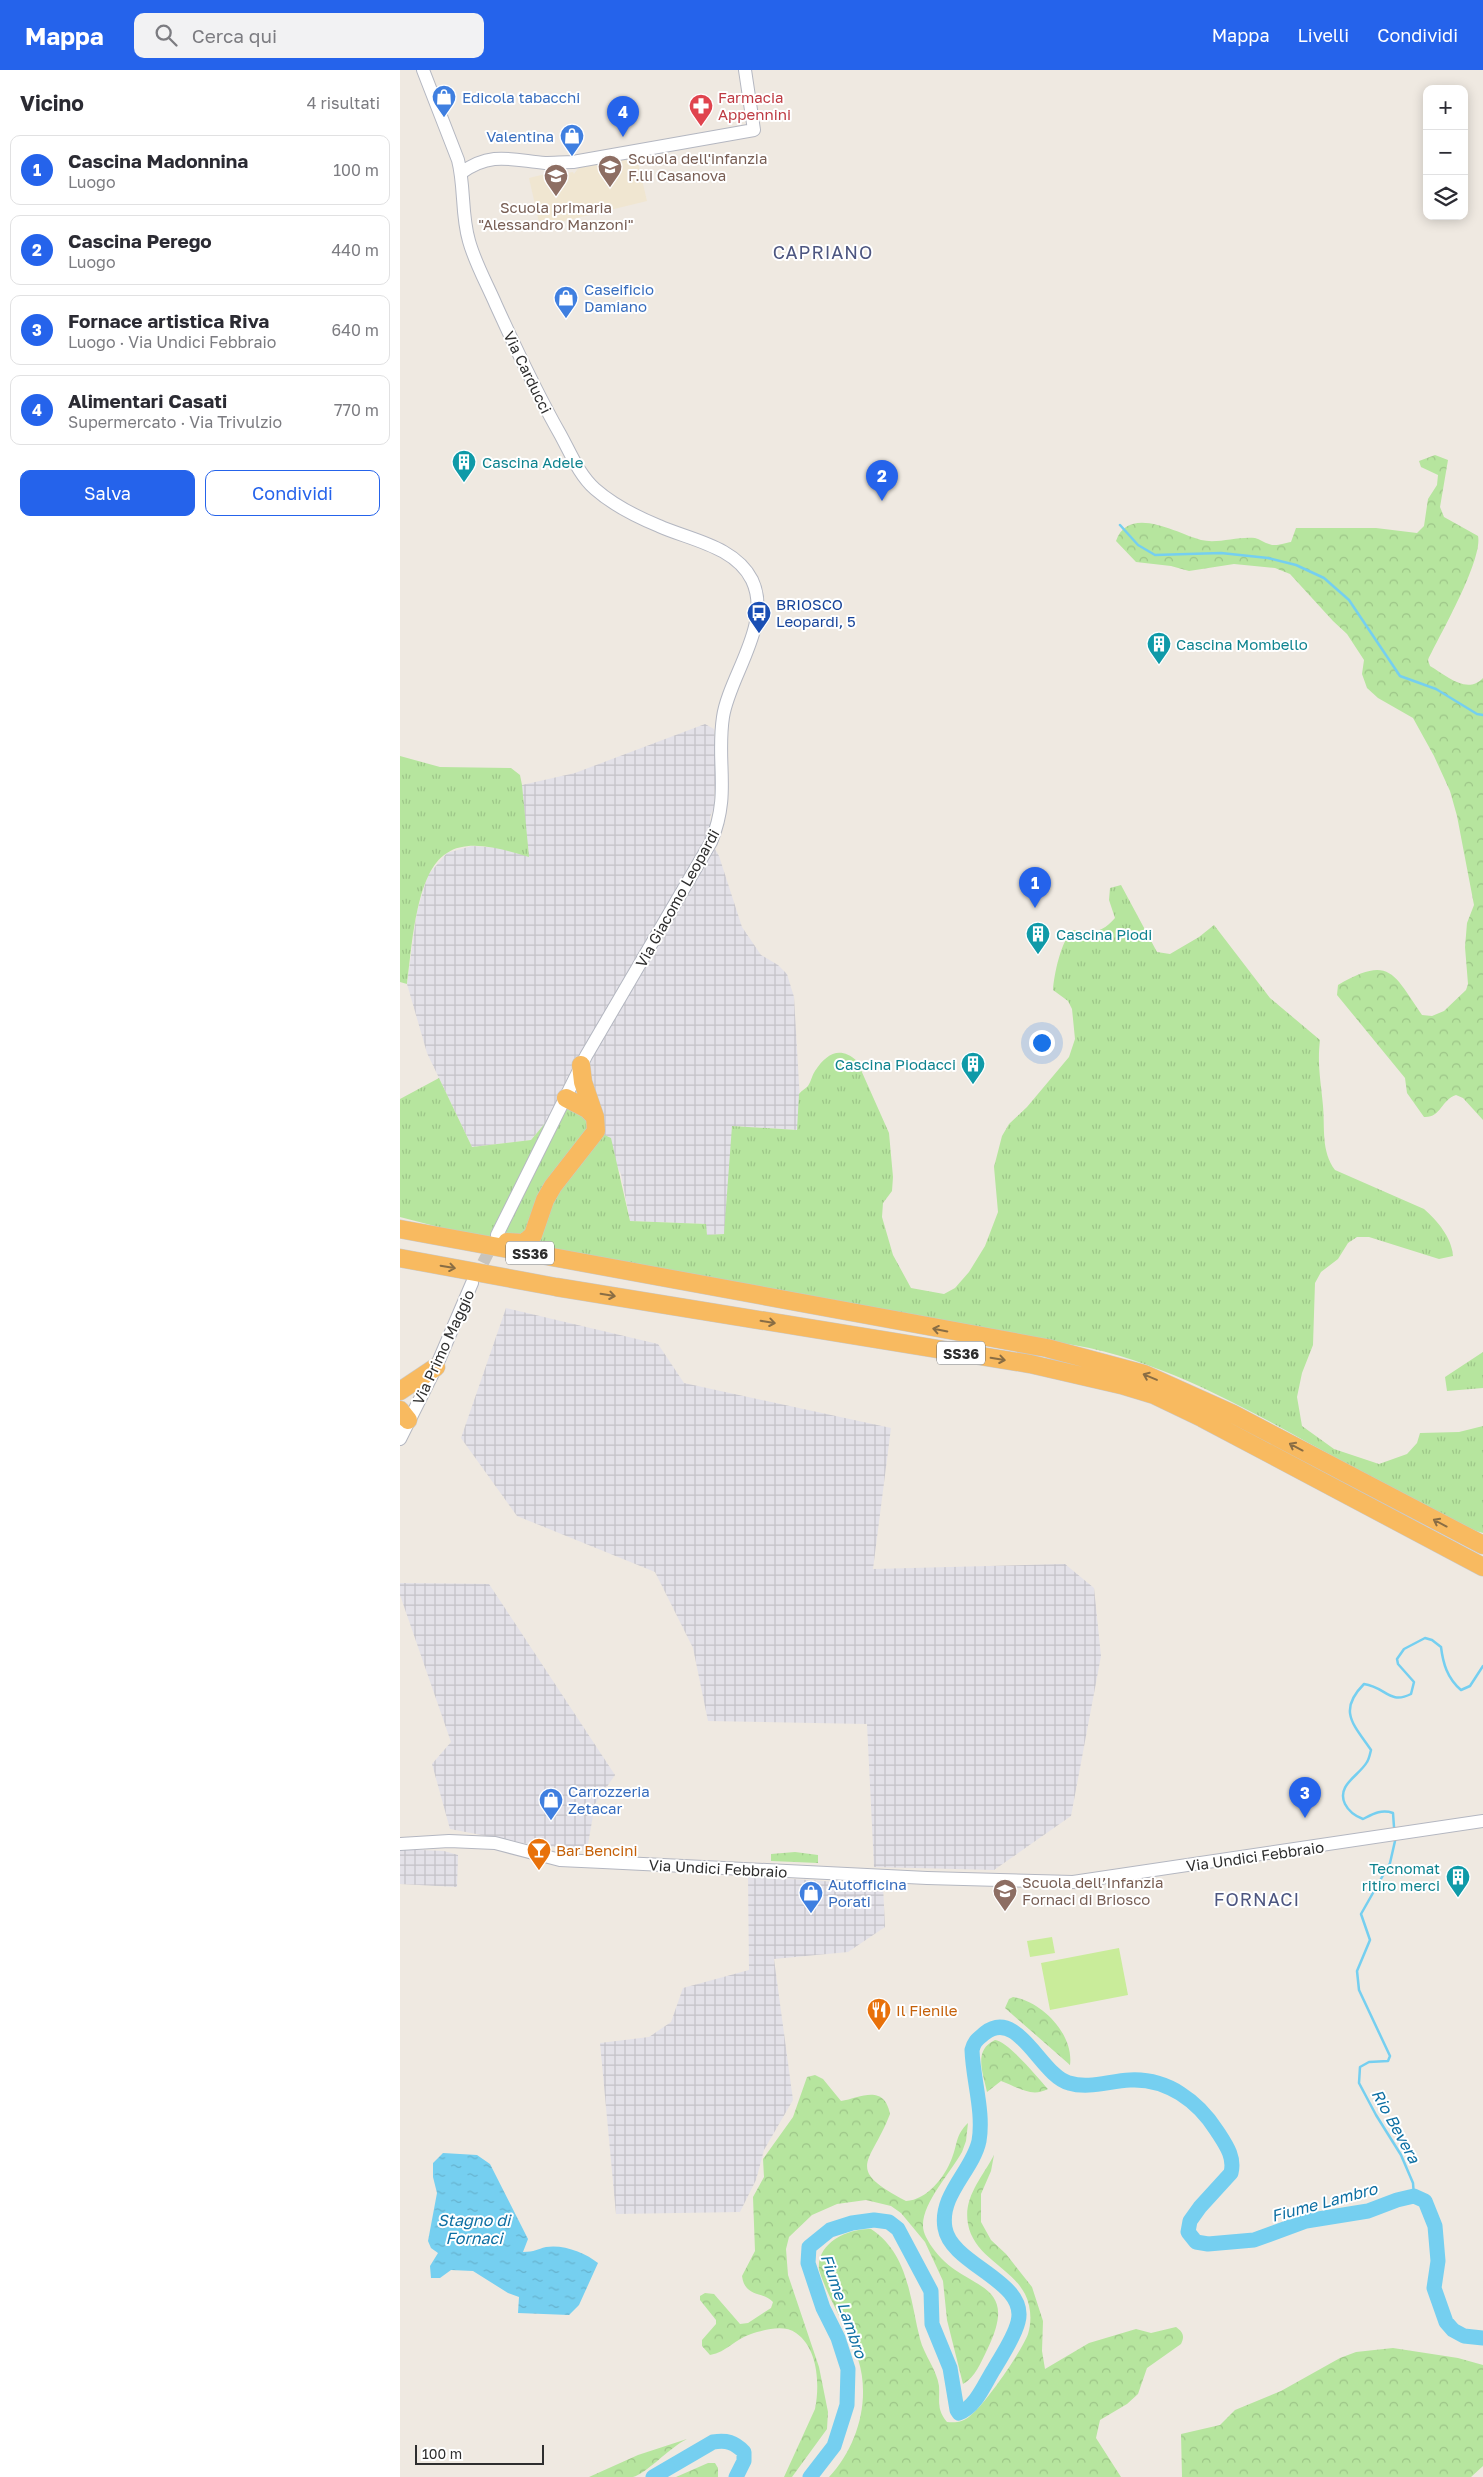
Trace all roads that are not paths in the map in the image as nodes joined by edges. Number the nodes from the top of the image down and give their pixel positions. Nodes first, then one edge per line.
1 (422, 70) edge
2 (744, 70) edge
3 (461, 173) junction
4 (754, 583) joint
5 (584, 1061) junction
6 (568, 1093) junction
7 (588, 1094) junction
8 (595, 1117) junction
9 (537, 1226) junction
10 (400, 1229) edge
11 (497, 1234) tunnel mouth
12 (402, 1259) edge
13 (661, 1276) junction
14 (472, 1283) tunnel mouth
15 (436, 1367) junction
16 (400, 1391) edge
17 (403, 1417) edge
18 (400, 1438) edge
19 (1483, 1546) edge
20 (1483, 1567) edge
21 (1483, 1821) edge
22 (400, 1844) edge

1 - 3 street, Via Carducci
2 - 3 street
3 - 4 street, Via Carducci
4 - 5 street, Via Giacomo Leopardi
5 - 6 street, Via Giacomo Leopardi
5 - 7 highway
6 - 7 highway
6 - 8 highway
6 - 11 street, Via Giacomo Leopardi
7 - 8 highway
8 - 9 highway
9 - 10 highway
9 - 13 highway
10 - 13 highway, SS36
12 -> 20 highway, SS36
19 -> 13 highway, SS36
14 - 15 street, Via Primo Maggio
15 - 16 highway
15 - 17 street, Via Primo Maggio
17 - 18 street, Via Primo Maggio
21 - 22 street, Via Undici Febbraio

